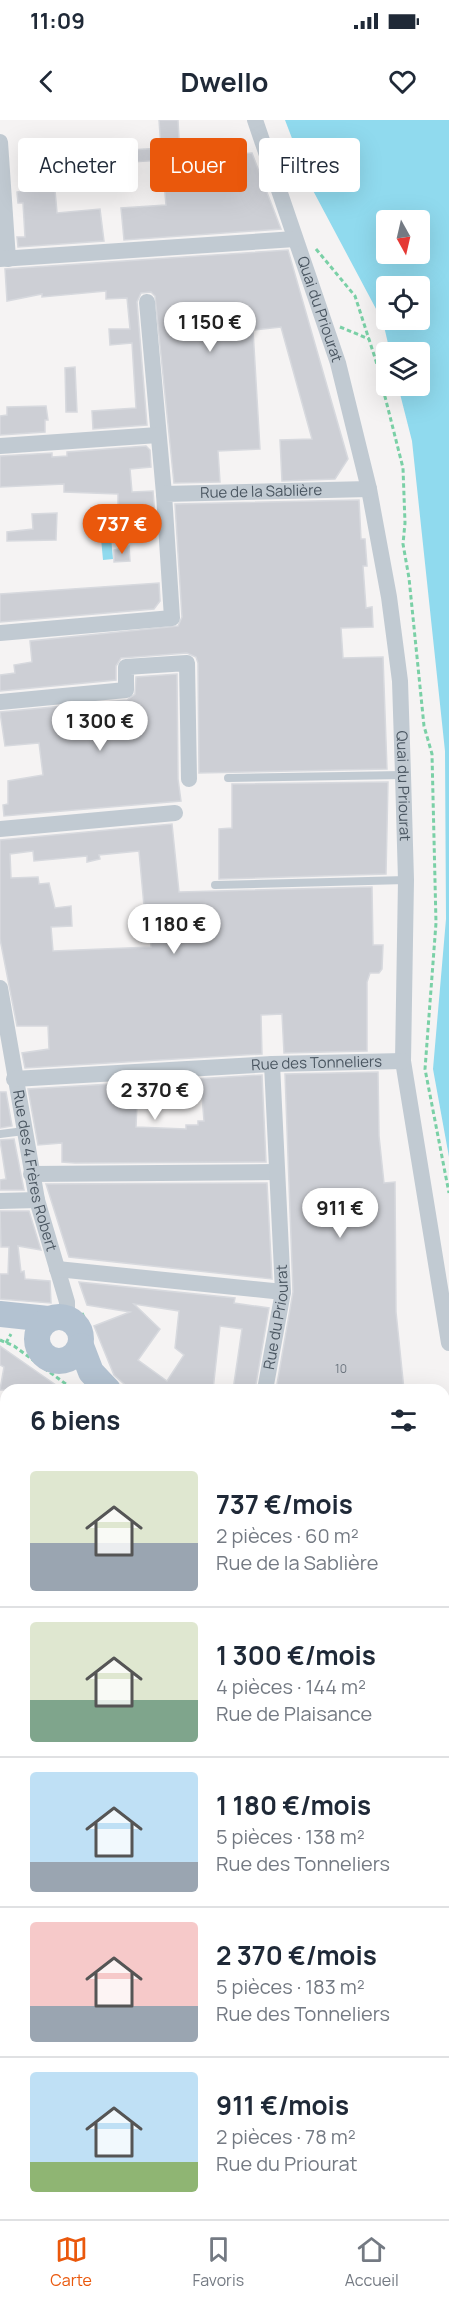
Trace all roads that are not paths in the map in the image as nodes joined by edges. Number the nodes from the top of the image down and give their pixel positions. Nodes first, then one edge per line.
1 (255, 120) edge
2 (0, 142) edge
3 (296, 239) junction
4 (4, 259) edge
5 (147, 302) dead end
6 (158, 435) junction
7 (0, 446) edge
8 (369, 489) junction
9 (164, 494) junction
10 (0, 633) edge
11 (0, 702) edge
12 (403, 775) junction
13 (228, 778) dead end
14 (189, 779) dead end
15 (175, 813) dead end
16 (0, 829) edge
17 (406, 880) junction
18 (215, 885) dead end
19 (0, 988) edge
20 (403, 1061) junction
21 (272, 1064) junction
22 (14, 1079) junction
23 (24, 1131) junction
24 (0, 1134) edge
25 (277, 1172) junction
26 (32, 1174) junction
27 (37, 1200) junction
28 (0, 1201) edge
29 (57, 1269) junction
30 (283, 1292) junction
31 (0, 1314) edge
32 (58, 1318) junction
33 (0, 1325) edge
34 (449, 1343) edge
35 (37, 1344) junction
36 (71, 1353) junction
37 (91, 1384) edge
38 (102, 1384) edge
39 (266, 1384) edge

1 - 3 street, Quai du Priourat
2 - 4 street
3 - 4 street
3 - 8 street, Quai du Priourat
5 - 6 street
6 - 7 street
6 - 9 street
8 - 9 street, Rue de la Sablière
8 - 12 street, Quai du Priourat
9 - 10 street
11 - 14 street
12 - 13 lane
12 - 17 street, Quai du Priourat
15 - 16 street
17 - 18 lane
17 - 20 street, Quai du Priourat
19 - 22 street, Rue des 4 Frères Robert
20 - 21 street, Rue des Tonneliers
20 - 34 street, Quai du Priourat
21 - 22 street, Rue des Tonneliers
21 - 25 street, Rue du Priourat
22 - 23 street, Rue des 4 Frères Robert
23 - 24 lane
23 - 26 street, Rue des 4 Frères Robert
25 - 26 street
25 - 30 street, Rue du Priourat
26 - 27 street, Rue des 4 Frères Robert
27 - 28 street
27 - 29 street, Rue des 4 Frères Robert
29 - 30 street
29 - 32 street, Rue des 4 Frères Robert
30 - 39 street, Rue du Priourat
31 - 32 main road
32 - 35 main road
32 - 36 main road
33 - 35 main road
35 - 36 main road
36 - 37 main road
36 - 38 main road

